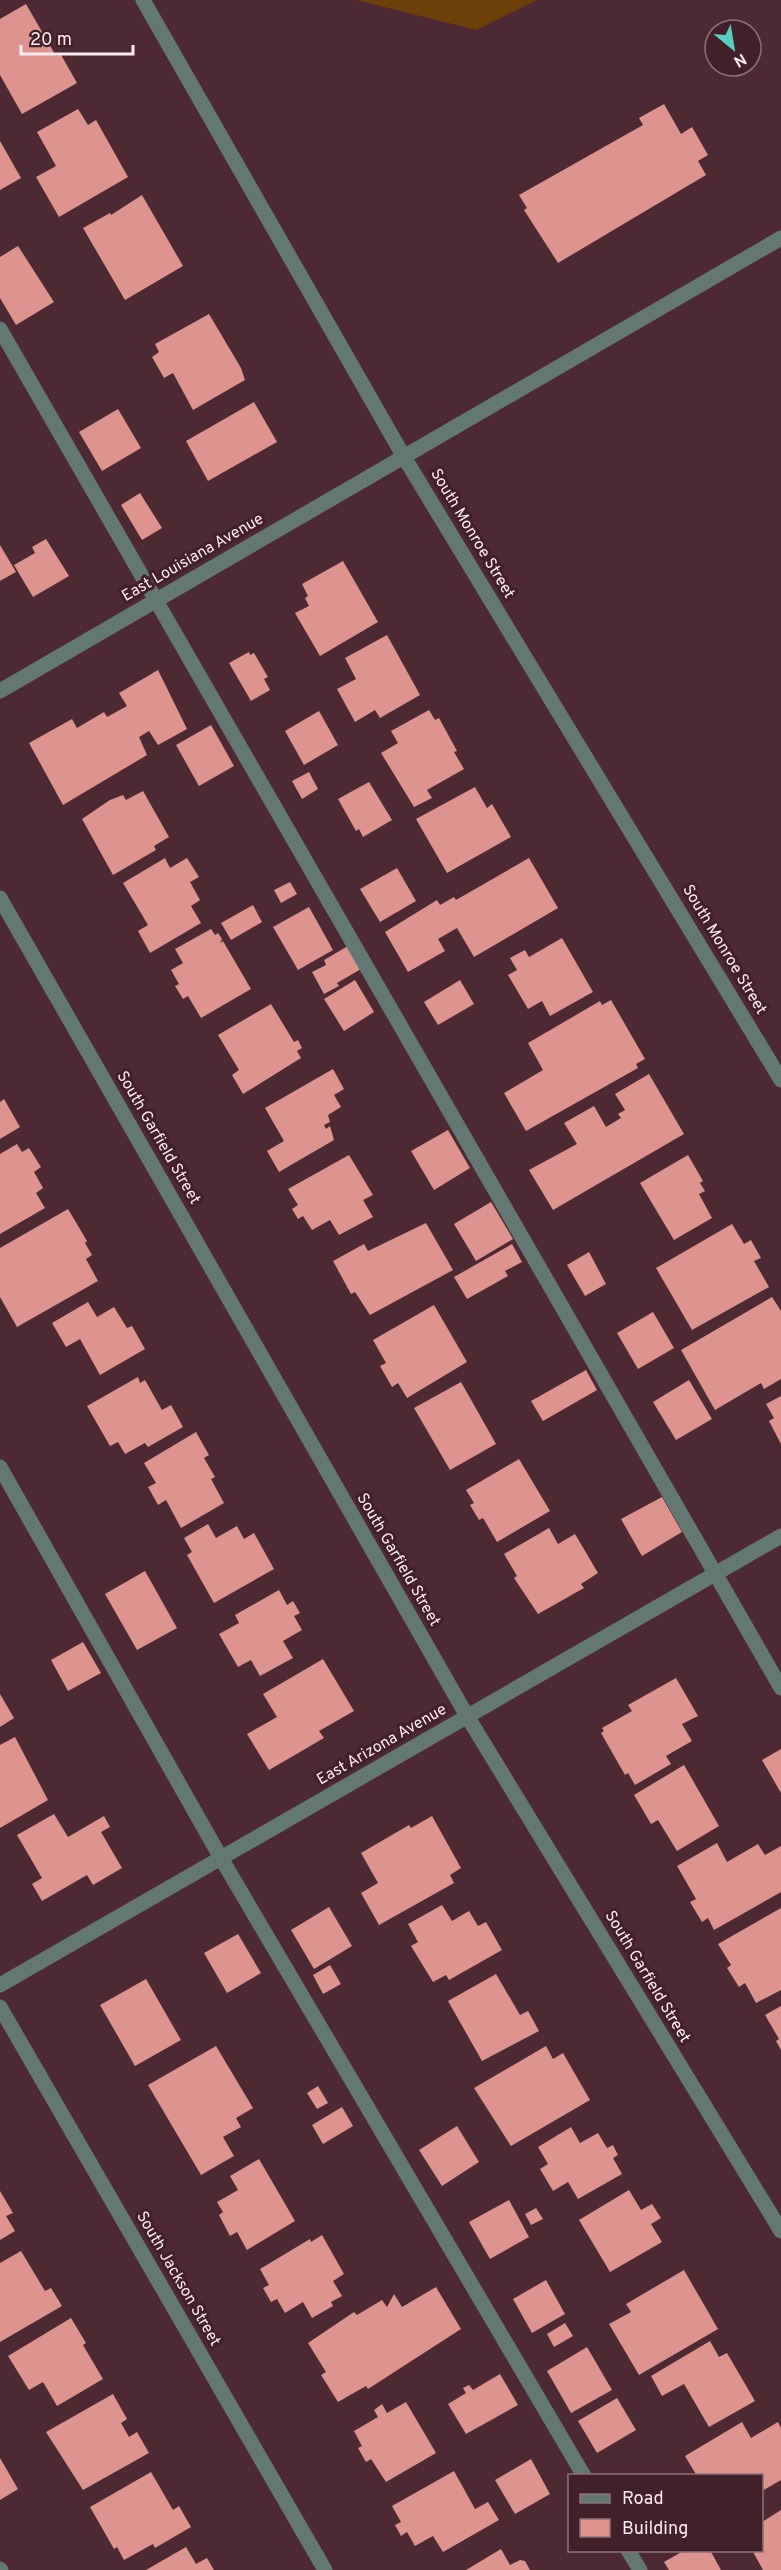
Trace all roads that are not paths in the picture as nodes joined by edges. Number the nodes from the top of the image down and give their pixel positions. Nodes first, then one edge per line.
1 (143, 0) edge
2 (781, 238) edge
3 (0, 329) edge
4 (405, 457) junction
5 (157, 600) junction
6 (0, 691) edge
7 (0, 898) edge
8 (781, 1080) edge
9 (0, 1467) edge
10 (781, 1536) edge
11 (714, 1574) junction
12 (781, 1688) edge
13 (467, 1716) junction
14 (221, 1858) junction
15 (0, 1984) edge
16 (0, 2007) edge
17 (781, 2231) edge
18 (583, 2474) edge
19 (629, 2552) edge
20 (325, 2570) edge
21 (640, 2570) edge

1 - 4 street, South Monroe Street
2 - 4 street, East Louisiana Avenue
3 - 5 street
4 - 5 street, East Louisiana Avenue
4 - 8 street, South Monroe Street
5 - 6 street, East Louisiana Avenue
5 - 11 street
7 - 13 street, South Garfield Street
9 - 14 street
10 - 11 street, East Arizona Avenue
11 - 12 street
11 - 13 street, East Arizona Avenue
13 - 14 street, East Arizona Avenue
13 - 17 street, South Garfield Street
14 - 15 street, East Arizona Avenue
14 - 18 street
16 - 20 street, South Jackson Street
19 - 21 street

